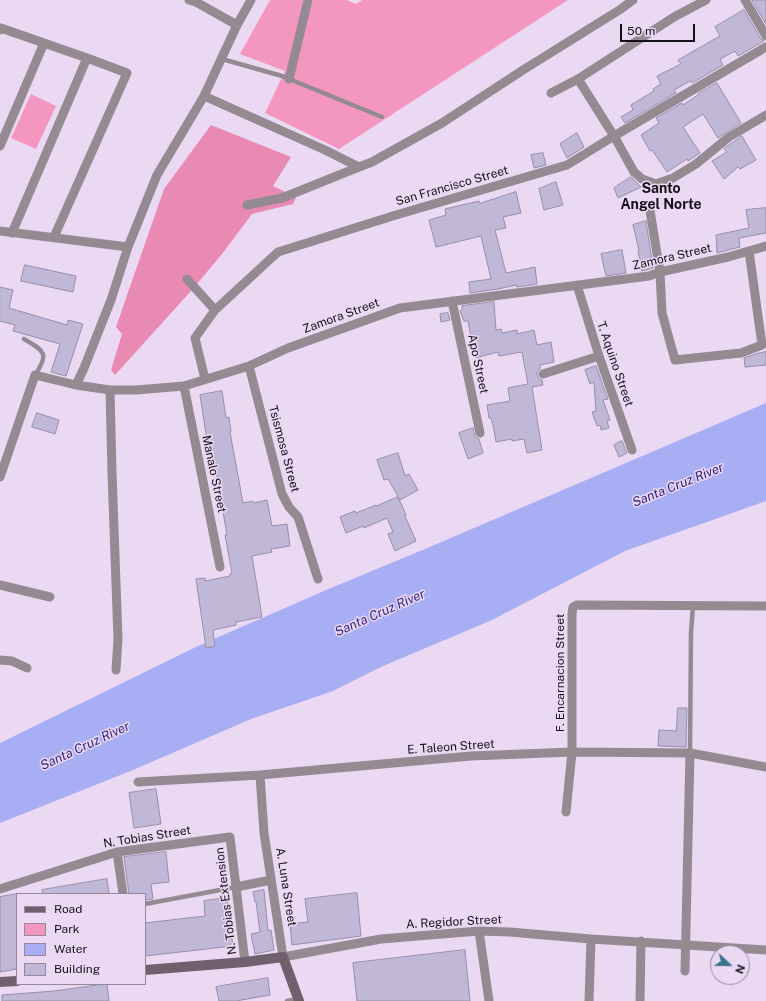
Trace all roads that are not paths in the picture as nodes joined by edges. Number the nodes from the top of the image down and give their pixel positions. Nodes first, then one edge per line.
1 (189, 0) edge
2 (251, 0) edge
3 (308, 0) edge
4 (633, 0) edge
5 (706, 0) edge
6 (745, 0) edge
7 (237, 25) junction
8 (0, 30) edge
9 (766, 36) edge
10 (44, 43) junction
11 (766, 48) edge
12 (88, 58) junction
13 (222, 59) junction
14 (289, 79) junction
15 (578, 79) junction
16 (551, 93) dead end
17 (204, 96) junction
18 (766, 115) edge
19 (382, 117) dead end
20 (614, 136) junction
21 (0, 146) edge
22 (360, 167) junction
23 (247, 206) dead end
24 (650, 211) dead end
25 (0, 231) edge
26 (12, 233) junction
27 (54, 237) junction
28 (766, 246) edge
29 (128, 247) junction
30 (749, 251) junction
31 (660, 272) junction
32 (187, 279) dead end
33 (577, 285) junction
34 (452, 301) junction
35 (215, 310) junction
36 (24, 339) dead end
37 (599, 356) junction
38 (249, 366) junction
39 (543, 374) dead end
40 (35, 375) junction
41 (205, 379) junction
42 (76, 385) junction
43 (184, 386) junction
44 (110, 390) junction
45 (480, 433) dead end
46 (632, 450) dead end
47 (0, 477) edge
48 (220, 567) dead end
49 (318, 579) dead end
50 (0, 585) edge
51 (50, 597) dead end
52 (693, 606) junction
53 (766, 606) edge
54 (0, 660) edge
55 (27, 668) dead end
56 (116, 670) dead end
57 (572, 752) junction
58 (690, 753) junction
59 (766, 767) edge
60 (260, 775) junction
61 (138, 782) dead end
62 (566, 812) dead end
63 (230, 837) joint
64 (117, 852) junction
65 (271, 880) junction
66 (236, 887) junction
67 (0, 889) edge
68 (123, 893) edge
69 (146, 904) edge
70 (479, 931) junction
71 (590, 939) junction
72 (641, 941) junction
73 (686, 945) junction
74 (766, 950) edge
75 (283, 957) junction
76 (245, 962) junction
77 (146, 970) edge
78 (685, 970) dead end
79 (16, 981) edge
80 (0, 982) edge
81 (299, 1000) edge
82 (287, 1001) edge
83 (489, 1001) edge
84 (589, 1001) edge
85 (640, 1001) edge

1 - 7 street
2 - 7 street
3 - 14 street
4 - 22 street
5 - 15 street
6 - 9 street
7 - 13 street
8 - 10 street
10 - 12 street
10 - 21 street
11 - 20 street, San Francisco Street
12 - 26 street
12 - 27 street
13 - 14 lane
13 - 17 street
14 - 19 lane
15 - 16 street
15 - 20 street
17 - 22 street
17 - 29 street
18 - 20 street
20 - 35 street, San Francisco Street
22 - 23 street
24 - 31 street
25 - 26 street
26 - 27 street
27 - 29 street
28 - 30 street, Zamora Street
29 - 42 street
30 - 31 street, Zamora Street
30 - 31 street
31 - 33 street, Zamora Street
32 - 35 street
33 - 34 street, Zamora Street
33 - 37 street, T. Aquino Street
34 - 38 street, Zamora Street
34 - 45 street, Apo Street
35 - 41 street, San Francisco Street
36 - 40 lane
37 - 39 street
37 - 46 street, T. Aquino Street
38 - 41 street, Zamora Street
38 - 49 street, Tsismosa Street
40 - 42 street, Zamora Street
40 - 47 street
41 - 43 street, Zamora Street
42 - 44 street, Zamora Street
43 - 44 street, Zamora Street
43 - 48 street, Manalo Street
44 - 56 street
50 - 51 street
52 - 53 street, F. Encarnacion Street
52 - 57 street, F. Encarnacion Street
52 - 58 lane
54 - 55 street
57 - 58 street, E. Taleon Street
57 - 60 street, E. Taleon Street
57 - 62 street, F. Encarnacion Street
58 - 59 street, E. Taleon Street
58 - 73 street
60 - 61 street, E. Taleon Street
60 - 65 street, A. Luna Street
63 - 64 street, N. Tobias Street
63 - 66 street, N. Tobias Extension
64 - 67 street, N. Tobias Street
64 - 68 street
65 - 66 street
65 - 75 street, A. Luna Street
66 - 69 lane
66 - 76 street, N. Tobias Extension
70 - 71 street, A. Regidor Street
70 - 75 street, A. Regidor Street
70 - 83 street
71 - 72 street, A. Regidor Street
71 - 84 street
72 - 73 street, A. Regidor Street
72 - 85 street
73 - 74 street, A. Regidor Street
73 - 78 street
75 - 76 street, A. Regidor Street
75 - 81 street, A. Luna Street
76 - 77 street, A. Regidor Street
79 - 80 street
81 - 82 lane

